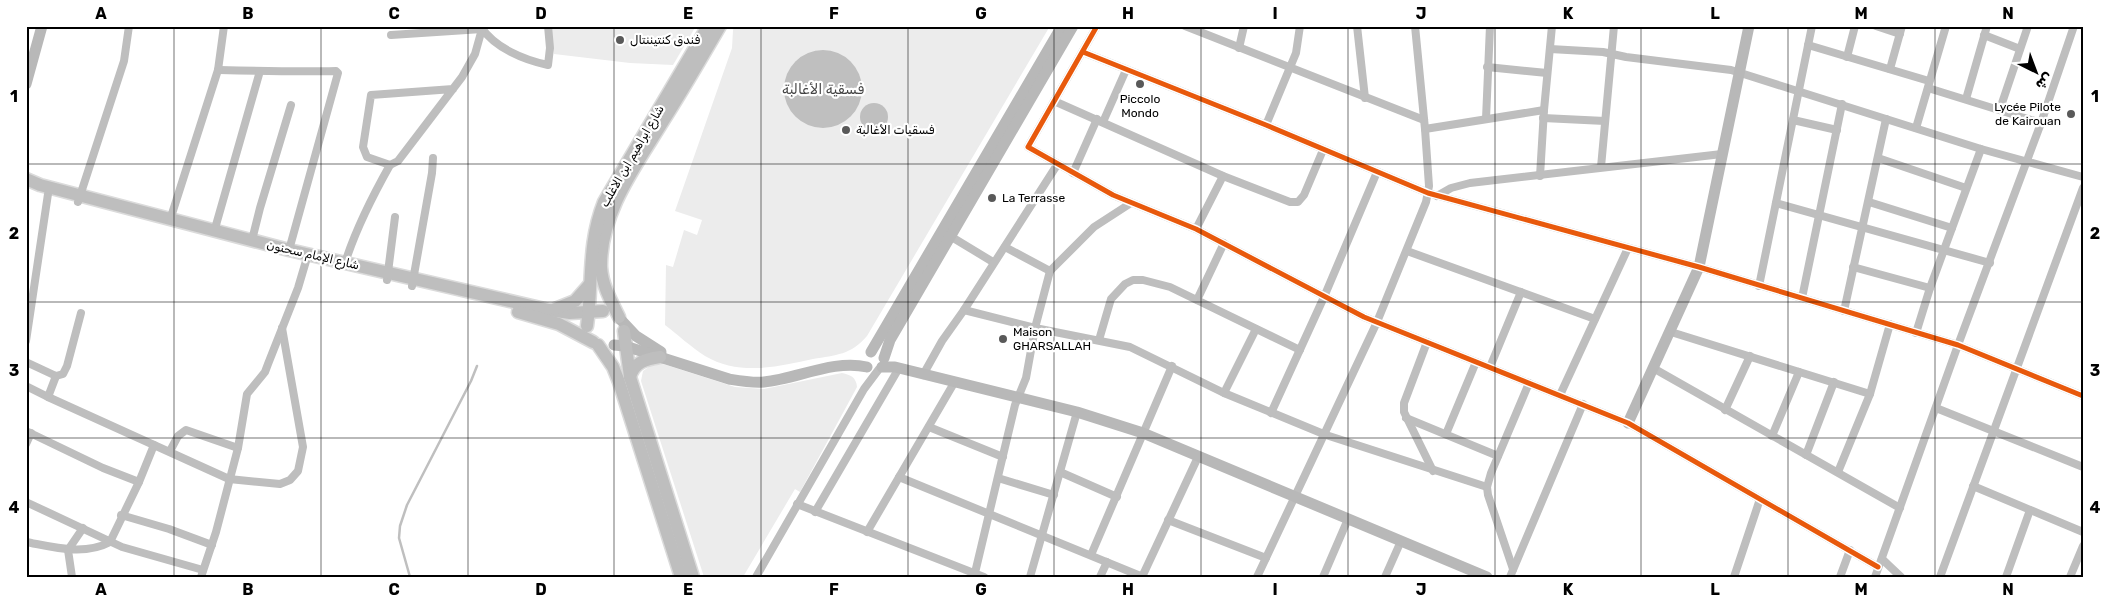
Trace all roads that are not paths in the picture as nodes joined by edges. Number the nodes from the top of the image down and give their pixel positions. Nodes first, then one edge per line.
1 (42, 26) edge
2 (129, 26) edge
3 (224, 26) edge
4 (548, 26) edge
5 (708, 26) edge
6 (720, 26) edge
7 (1062, 26) edge
8 (1073, 26) edge
9 (1097, 26) edge
10 (1244, 26) edge
11 (1300, 26) edge
12 (1357, 26) edge
13 (1415, 26) edge
14 (1490, 26) edge
15 (1552, 26) edge
16 (1614, 26) edge
17 (1749, 26) edge
18 (1812, 26) edge
19 (1856, 26) edge
20 (1876, 26) edge
21 (1946, 26) edge
22 (1987, 26) edge
23 (2028, 26) edge
24 (2074, 26) edge
25 (1187, 27) edge
26 (482, 28) edge
27 (413, 30) edge
28 (1901, 30) edge
29 (391, 35) dead end
30 (1984, 35) junction
31 (1808, 45) junction
32 (1239, 48) junction
33 (1550, 49) junction
34 (2020, 49) junction
35 (1082, 52) junction
36 (1612, 54) junction
37 (1846, 57) junction
38 (1488, 67) junction
39 (1290, 68) junction
40 (1890, 69) junction
41 (218, 70) junction
42 (1126, 70) junction
43 (260, 71) junction
44 (1740, 72) junction
45 (1547, 73) junction
46 (26, 84) edge
47 (1928, 85) junction
48 (453, 88) junction
49 (1799, 90) junction
50 (1365, 98) junction
51 (1966, 99) junction
52 (1054, 101) junction
53 (1842, 104) junction
54 (291, 105) dead end
55 (2000, 109) junction
56 (1543, 114) junction
57 (1486, 119) junction
58 (1886, 119) junction
59 (1793, 120) junction
60 (1100, 121) junction
61 (1605, 121) junction
62 (2041, 123) junction
63 (1425, 124) junction
64 (1266, 125) junction
65 (1916, 128) junction
66 (1837, 130) junction
67 (1981, 149) junction
68 (1323, 150) junction
69 (1722, 154) junction
70 (433, 158) dead end
71 (1878, 158) junction
72 (2026, 162) junction
73 (390, 165) junction
74 (1058, 165) junction
75 (1601, 167) junction
76 (1377, 172) junction
77 (1073, 173) junction
78 (1223, 176) junction
79 (1540, 176) junction
80 (2083, 177) edge
81 (26, 179) edge
82 (26, 187) edge
83 (1966, 188) junction
84 (2083, 188) edge
85 (1428, 193) junction
86 (48, 194) junction
87 (1437, 196) junction
88 (79, 199) junction
89 (1776, 202) junction
90 (1869, 202) junction
91 (1131, 204) junction
92 (1820, 214) junction
93 (395, 217) dead end
94 (170, 220) junction
95 (1862, 226) junction
96 (1952, 228) junction
97 (1196, 229) junction
98 (214, 232) junction
99 (950, 236) junction
100 (252, 240) junction
101 (1224, 243) junction
102 (1004, 246) junction
103 (1628, 248) junction
104 (289, 250) junction
105 (1945, 250) junction
106 (1407, 251) junction
107 (306, 261) junction
108 (993, 262) junction
109 (345, 263) junction
110 (1990, 263) junction
111 (1699, 267) junction
112 (1854, 267) junction
113 (1050, 271) junction
114 (387, 277) junction
115 (412, 283) junction
116 (590, 284) junction
117 (1759, 286) junction
118 (1930, 288) junction
119 (1521, 292) junction
120 (1324, 297) junction
121 (1802, 298) junction
122 (1197, 300) junction
123 (549, 310) junction
124 (964, 310) junction
125 (603, 311) junction
126 (1844, 311) junction
127 (589, 312) junction
128 (81, 313) dead end
129 (1595, 319) junction
130 (621, 322) junction
131 (1377, 322) junction
132 (1890, 324) junction
133 (588, 326) junction
134 (282, 328) junction
135 (1035, 328) junction
136 (1256, 330) junction
137 (1671, 332) junction
138 (1916, 332) junction
139 (1099, 340) junction
140 (26, 341) edge
141 (1427, 342) junction
142 (596, 344) junction
143 (1958, 344) junction
144 (620, 345) junction
145 (1300, 350) junction
146 (870, 353) junction
147 (1750, 356) junction
148 (660, 357) junction
149 (26, 362) edge
150 (680, 362) junction
151 (1476, 362) junction
152 (877, 365) junction
153 (842, 366) junction
154 (1172, 366) junction
155 (1490, 367) junction
156 (897, 368) junction
157 (1654, 368) junction
158 (2016, 368) junction
159 (1799, 372) junction
160 (923, 375) junction
161 (56, 376) junction
162 (630, 377) junction
163 (1834, 382) junction
164 (954, 383) junction
165 (1529, 383) junction
166 (26, 386) edge
167 (864, 389) junction
168 (1224, 393) junction
169 (1870, 394) junction
170 (2082, 394) edge
171 (1560, 395) junction
172 (48, 397) junction
173 (1018, 398) junction
174 (1583, 404) junction
175 (1936, 408) junction
176 (1725, 410) junction
177 (1077, 412) junction
178 (1271, 413) junction
179 (1406, 418) junction
180 (1628, 423) junction
181 (929, 427) junction
182 (1994, 430) junction
183 (29, 432) edge
184 (1143, 434) junction
185 (1446, 434) junction
186 (1326, 435) junction
187 (1772, 436) junction
188 (26, 444) edge
189 (154, 444) junction
190 (238, 448) junction
191 (170, 451) junction
192 (1806, 455) junction
193 (1498, 456) junction
194 (1198, 457) junction
195 (1003, 458) junction
196 (2083, 467) edge
197 (1433, 471) junction
198 (1060, 472) junction
199 (1838, 472) junction
200 (899, 477) junction
201 (998, 478) junction
202 (229, 479) junction
203 (139, 482) junction
204 (1973, 486) junction
205 (1487, 487) junction
206 (1054, 494) junction
207 (1117, 496) junction
208 (1296, 497) junction
209 (1760, 499) junction
210 (26, 502) edge
211 (797, 504) junction
212 (1900, 508) junction
213 (2030, 510) junction
214 (816, 512) junction
215 (988, 514) junction
216 (121, 515) junction
217 (1348, 519) junction
218 (1168, 520) junction
219 (82, 528) junction
220 (867, 532) junction
221 (2083, 532) edge
222 (1043, 536) junction
223 (1401, 541) junction
224 (26, 542) edge
225 (110, 542) junction
226 (212, 545) junction
227 (2083, 546) edge
228 (68, 550) junction
229 (1850, 550) junction
230 (1090, 555) junction
231 (1266, 558) junction
232 (1882, 559) junction
233 (1107, 562) junction
234 (1878, 567) junction
235 (202, 573) edge
236 (1511, 573) edge
237 (975, 575) edge
238 (72, 577) edge
239 (681, 577) edge
240 (693, 577) edge
241 (756, 577) edge
242 (984, 577) edge
243 (1030, 577) edge
244 (1100, 577) edge
245 (1143, 577) edge
246 (1257, 577) edge
247 (1323, 577) edge
248 (1385, 577) edge
249 (1487, 577) edge
250 (1734, 577) edge
251 (1840, 577) edge
252 (1875, 577) edge
253 (1901, 577) edge
254 (1940, 577) edge
255 (2006, 577) edge
256 (2070, 577) edge

1 - 46 street
2 - 88 street
3 - 41 street
4 - 26 street
5 - 116 main road, شارع ابراهيم ابن الاغلب
6 - 130 main road, شارع ابراهيم ابن الاغلب
7 - 146 street
8 - 99 street
9 - 35 street
10 - 32 street
11 - 39 street
12 - 50 street
13 - 63 street
14 - 38 street
15 - 33 street
16 - 36 street
17 - 44 street
18 - 31 street
19 - 37 street
20 - 28 street
21 - 47 street
22 - 30 street
23 - 34 street
24 - 62 street
25 - 32 street
26 - 27 street
26 - 48 street
27 - 29 street
28 - 40 street
30 - 34 street
30 - 51 street
31 - 37 street
31 - 49 street
32 - 39 street
33 - 36 street
33 - 45 street
34 - 55 street
35 - 42 street
35 - 52 street
36 - 44 street
36 - 61 street
37 - 40 street
38 - 45 street
38 - 57 street
39 - 50 street
39 - 64 street
40 - 47 street
41 - 43 street
41 - 94 street
42 - 60 street
42 - 64 street
43 - 98 street
43 - 104 street
44 - 49 street
44 - 69 street
45 - 56 street
47 - 51 street
47 - 65 street
48 - 73 street
48 - 73 street
49 - 53 street
49 - 59 street
50 - 63 street
51 - 55 street
52 - 60 street
52 - 74 street
53 - 58 street
53 - 66 street
54 - 100 street
55 - 62 street
56 - 57 street
56 - 61 street
56 - 79 street
57 - 63 street
58 - 65 street
58 - 71 street
59 - 66 street
59 - 89 street
60 - 77 street
60 - 78 street
61 - 75 street
62 - 72 street
63 - 85 street
64 - 68 street
65 - 67 street
66 - 92 street
67 - 72 street
67 - 83 street
68 - 76 street
68 - 78 street
69 - 75 street
69 - 111 street
70 - 115 street
71 - 83 street
71 - 90 street
72 - 80 street
72 - 110 street
73 - 109 street
74 - 77 street
74 - 102 street
75 - 79 street
76 - 85 street
76 - 120 street
77 - 91 street
78 - 97 street
79 - 87 street
81 - 88 main road, شارع الإمام سحنون
82 - 86 main road, شارع الإمام سحنون
83 - 96 street
84 - 158 street
85 - 87 street
85 - 106 street
86 - 88 main road, شارع الإمام سحنون
86 - 140 street
87 - 103 street
88 - 94 main road, شارع الإمام سحنون
88 - 107 main road, شارع الإمام سحنون
89 - 92 street
89 - 117 street
90 - 95 street
90 - 96 street
91 - 97 street
91 - 113 street
92 - 95 street
92 - 121 street
93 - 114 street
94 - 98 main road, شارع الإمام سحنون
95 - 105 street
95 - 112 street
96 - 105 street
97 - 101 street
98 - 100 main road, شارع الإمام سحنون
99 - 108 street
99 - 152 street
100 - 104 main road, شارع الإمام سحنون
101 - 120 street
101 - 122 street
102 - 108 street
102 - 113 street
103 - 111 street
103 - 129 street
104 - 109 main road, شارع الإمام سحنون
105 - 110 street
105 - 118 street
106 - 119 street
106 - 131 street
107 - 114 main road, شارع الإمام سحنون
107 - 134 street
108 - 124 street
109 - 114 main road, شارع الإمام سحنون
110 - 143 street
111 - 117 street
111 - 137 street
112 - 118 street
112 - 126 street
113 - 135 street
114 - 115 main road, شارع الإمام سحنون
115 - 123 main road, شارع الإمام سحنون
115 - 142 main road, شارع الإمام سحنون
116 - 123 main road
116 - 127 main road, شارع ابراهيم ابن الاغلب
117 - 121 street
118 - 138 street
119 - 129 street
119 - 155 street
120 - 131 street
120 - 145 street
121 - 126 street
122 - 136 street
122 - 139 street
123 - 127 main road, شارع الإمام سحنون
124 - 135 street
124 - 160 street
125 - 127 main road, شارع الإمام سحنون
125 - 130 main road
125 - 133 main road
126 - 132 street
127 - 133 main road, شارع ابراهيم ابن الاغلب
128 - 161 street
129 - 171 street
130 - 144 main road
130 - 150 street
131 - 141 street
131 - 186 street
132 - 138 street
132 - 169 street
133 - 142 main road
134 - 190 street
134 - 202 street
135 - 139 street
135 - 173 street
136 - 145 street
136 - 168 street
137 - 147 street
137 - 157 street
138 - 143 street
139 - 154 street
141 - 151 street
141 - 179 street
142 - 144 main road
142 - 239 main road
143 - 158 street
143 - 175 street
144 - 148 street
144 - 162 main road
145 - 178 street
146 - 152 street
146 - 153 street
147 - 159 street
147 - 176 street
148 - 150 street
148 - 162 main road
149 - 161 street
150 - 153 street
151 - 155 street
151 - 185 street
152 - 153 street
152 - 156 street
152 - 167 street
152 - 167 street
154 - 168 street
154 - 184 street
155 - 165 street
156 - 160 street
156 - 214 street
157 - 176 street
157 - 180 street
158 - 170 street
158 - 182 street
159 - 163 street
159 - 187 street
160 - 164 street
161 - 172 street
162 - 240 main road
163 - 169 street
163 - 192 street
164 - 173 street
164 - 181 street
165 - 171 street
165 - 193 street
166 - 172 street
167 - 211 street
168 - 178 street
169 - 199 street
171 - 174 street
172 - 189 street
173 - 177 street
173 - 195 street
174 - 180 street
174 - 236 street
175 - 182 street
175 - 212 street
176 - 187 street
177 - 184 street
177 - 198 street
178 - 186 street
179 - 185 street
179 - 197 street
180 - 209 street
181 - 195 street
181 - 200 street
182 - 196 street
182 - 204 street
183 - 188 street
183 - 203 street
184 - 194 street
184 - 207 street
185 - 193 street
186 - 197 street
186 - 208 street
187 - 192 street
189 - 191 street
189 - 203 street
190 - 191 street
190 - 202 street
191 - 202 street
192 - 199 street
193 - 205 street
194 - 208 street
194 - 218 street
195 - 201 street
197 - 205 street
198 - 206 street
198 - 207 street
199 - 212 street
200 - 215 street
200 - 220 street
201 - 206 street
201 - 215 street
202 - 226 street
203 - 216 street
204 - 213 street
204 - 254 street
205 - 236 street
206 - 222 street
207 - 230 street
208 - 217 street
208 - 231 street
209 - 229 street
209 - 250 street
210 - 219 street
211 - 214 street
211 - 241 street
212 - 232 street
213 - 221 street
213 - 255 street
214 - 220 street
215 - 222 street
215 - 237 street
216 - 225 street
216 - 226 street
217 - 223 street
217 - 247 street
218 - 231 street
218 - 245 street
219 - 225 street
219 - 228 street
220 - 237 street
222 - 230 street
222 - 243 street
223 - 248 street
223 - 249 street
224 - 228 street
225 - 228 street
225 - 235 street
226 - 235 street
227 - 256 street
228 - 238 street
229 - 234 street
229 - 251 street
230 - 233 street
231 - 246 street
232 - 234 street
232 - 253 street
233 - 244 street
233 - 245 street
234 - 252 street
237 - 242 street

